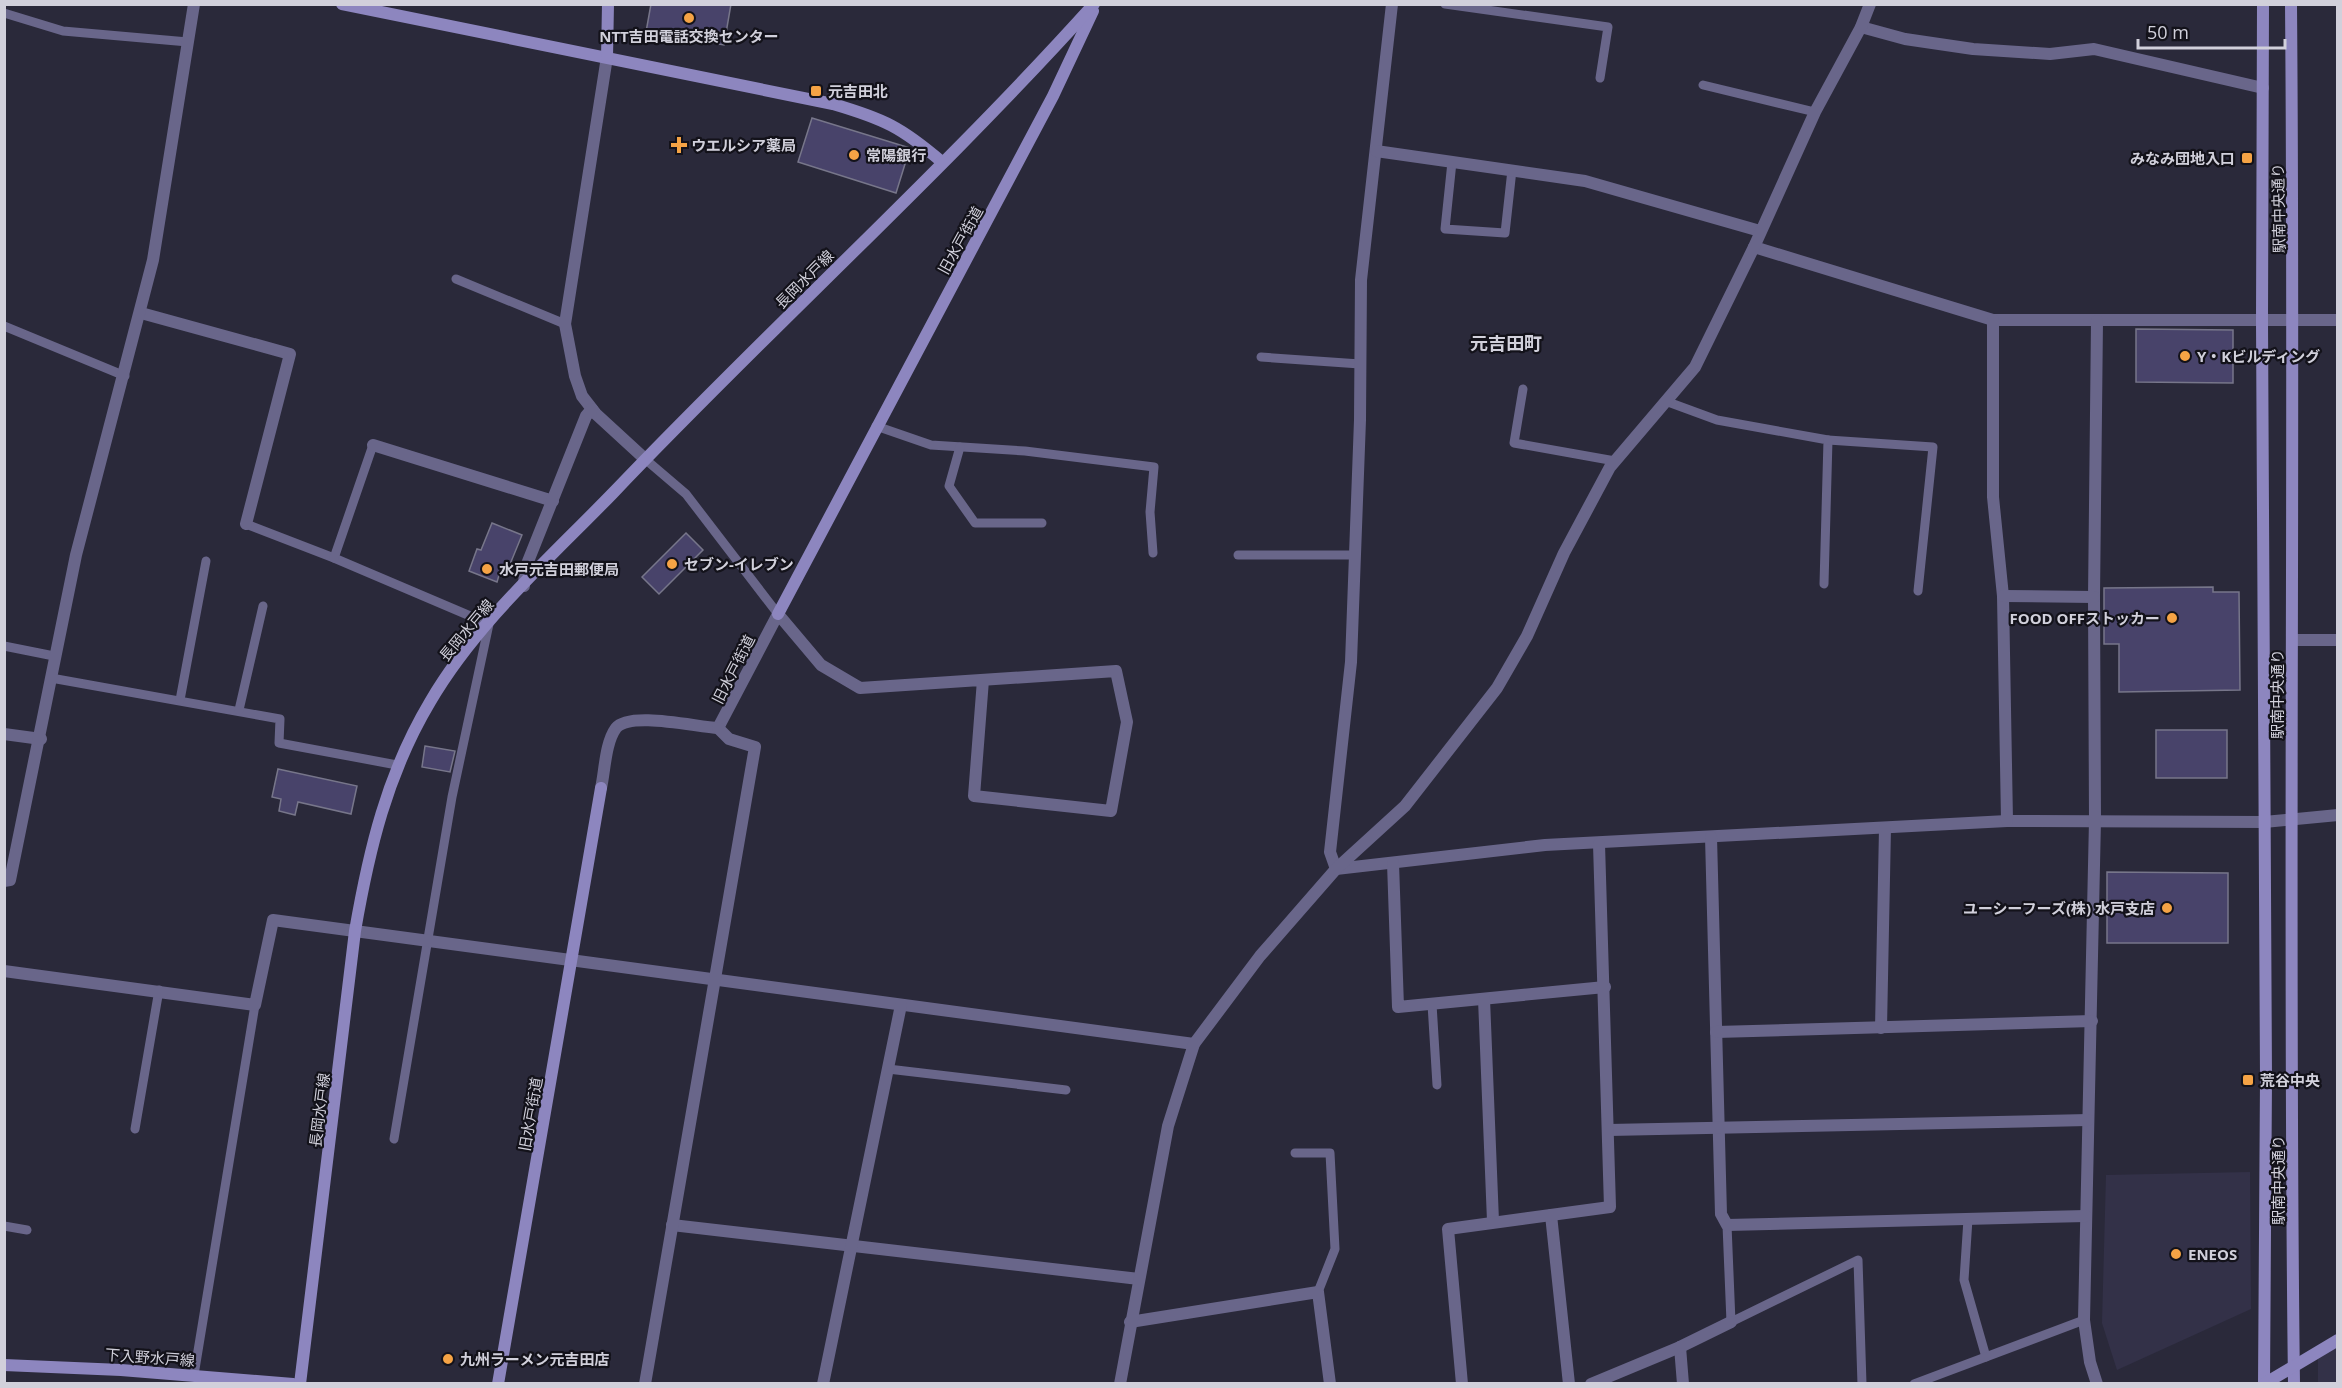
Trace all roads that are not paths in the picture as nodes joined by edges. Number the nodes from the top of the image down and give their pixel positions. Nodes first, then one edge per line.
1 (194, 4) edge
2 (342, 4) edge
3 (608, 4) edge
4 (1095, 4) edge
5 (1392, 4) edge
6 (1445, 4) edge
7 (1870, 4) edge
8 (2263, 4) edge
9 (2291, 4) edge
10 (4, 13) edge
11 (1861, 27) junction
12 (188, 42) junction
13 (607, 57) junction
14 (1600, 78) dead end
15 (1703, 85) dead end
16 (2263, 88) junction
17 (1815, 112) junction
18 (1376, 151) junction
19 (942, 162) junction
20 (1452, 162) junction
21 (1512, 170) junction
22 (1760, 231) junction
23 (1754, 247) junction
24 (456, 279) dead end
25 (141, 313) junction
26 (1993, 320) junction
27 (2294, 320) junction
28 (2337, 320) edge
29 (2097, 321) junction
30 (2262, 321) junction
31 (565, 324) junction
32 (4, 326) edge
33 (1262, 357) dead end
34 (1360, 364) junction
35 (125, 376) junction
36 (1523, 389) dead end
37 (1668, 402) junction
38 (592, 409) junction
39 (876, 426) junction
40 (1828, 440) junction
41 (374, 445) joint
42 (960, 447) junction
43 (645, 459) junction
44 (1615, 461) junction
45 (553, 501) junction
46 (1042, 523) dead end
47 (246, 524) joint
48 (1153, 553) dead end
49 (1238, 555) dead end
50 (1353, 555) junction
51 (334, 558) junction
52 (206, 561) dead end
53 (1824, 584) dead end
54 (524, 586) junction
55 (1918, 591) dead end
56 (2003, 596) junction
57 (2094, 597) junction
58 (263, 606) dead end
59 (778, 614) junction
60 (489, 624) junction
61 (2292, 640) junction
62 (2337, 640) edge
63 (4, 646) edge
64 (54, 656) junction
65 (51, 678) junction
66 (983, 680) junction
67 (180, 700) junction
68 (239, 710) junction
69 (718, 728) junction
70 (4, 734) edge
71 (41, 739) junction
72 (397, 765) junction
73 (2337, 815) edge
74 (2095, 820) junction
75 (2007, 821) junction
76 (2292, 821) junction
77 (2264, 822) junction
78 (1885, 828) junction
79 (1711, 837) junction
80 (1599, 844) junction
81 (1393, 863) junction
82 (1336, 869) junction
83 (4, 880) edge
84 (355, 931) junction
85 (427, 941) junction
86 (572, 960) junction
87 (4, 971) edge
88 (714, 980) junction
89 (1605, 987) junction
90 (159, 990) junction
91 (1484, 999) junction
92 (1432, 1004) junction
93 (255, 1005) junction
94 (901, 1005) junction
95 (2092, 1021) junction
96 (1881, 1028) junction
97 (1716, 1032) junction
98 (1194, 1044) junction
99 (888, 1069) junction
100 (1437, 1085) dead end
101 (1066, 1090) dead end
102 (2088, 1120) junction
103 (1719, 1127) junction
104 (135, 1129) dead end
105 (1609, 1130) junction
106 (393, 1139) dead end
107 (1295, 1153) dead end
108 (1551, 1215) junction
109 (2086, 1216) junction
110 (1968, 1219) junction
111 (1493, 1221) junction
112 (672, 1225) junction
113 (1727, 1225) junction
114 (4, 1226) edge
115 (27, 1230) dead end
116 (852, 1246) junction
117 (1138, 1279) junction
118 (1318, 1292) junction
119 (2084, 1320) junction
120 (1130, 1322) junction
121 (1731, 1322) junction
122 (2337, 1340) edge
123 (1680, 1347) junction
124 (1986, 1357) junction
125 (4, 1365) edge
126 (2294, 1366) junction
127 (194, 1376) junction
128 (293, 1383) edge
129 (300, 1383) edge
130 (498, 1383) edge
131 (645, 1383) edge
132 (823, 1383) edge
133 (1120, 1383) edge
134 (1330, 1383) edge
135 (1462, 1383) edge
136 (1569, 1383) edge
137 (1591, 1383) edge
138 (1683, 1383) edge
139 (1862, 1383) edge
140 (1914, 1383) edge
141 (2097, 1383) edge
142 (2264, 1383) edge
143 (2294, 1383) edge

1 - 12 street
2 - 13 street
3 - 13 street
4 - 19 street, 長岡水戸線
4 - 39 street, 旧水戸街道
5 - 18 street
6 - 14 lane
7 - 11 street
8 - 16 street, 駅南中央通り
9 - 27 street, 駅南中央通り
10 - 12 lane
11 - 16 street
11 - 17 street
12 - 25 street
13 - 19 street
13 - 31 street
15 - 17 lane
16 - 30 street, 駅南中央通り
17 - 22 street
18 - 20 street
18 - 34 street
19 - 43 street, 長岡水戸線
20 - 21 street
20 - 21 lane
21 - 22 street
22 - 23 street
23 - 26 street
23 - 37 street
24 - 31 lane
25 - 35 street
25 - 47 street
26 - 29 street
26 - 56 street
27 - 28 street
27 - 30 street
27 - 61 street, 駅南中央通り
29 - 30 street
29 - 57 street
30 - 77 street, 駅南中央通り
31 - 38 street
32 - 35 lane
33 - 34 lane
34 - 50 street
35 - 64 street
36 - 44 lane
37 - 40 lane
37 - 44 street
38 - 43 street
38 - 45 street
39 - 42 lane
39 - 59 street, 旧水戸街道
40 - 53 lane
40 - 55 lane
41 - 45 street
41 - 51 lane
42 - 46 lane
42 - 48 lane
43 - 54 street, 長岡水戸線
43 - 59 lane
44 - 82 street
45 - 54 street
47 - 51 lane
49 - 50 lane
50 - 82 street
51 - 60 lane
52 - 67 lane
54 - 60 street, 長岡水戸線
56 - 57 street
56 - 75 street
57 - 74 street
58 - 68 lane
59 - 66 street
59 - 69 street, 旧水戸街道
60 - 72 street, 長岡水戸線
60 - 85 lane
61 - 62 street
61 - 76 street, 駅南中央通り
63 - 64 lane
64 - 65 street
65 - 67 lane
65 - 71 street
66 - 66 street
67 - 68 lane
68 - 72 lane
69 - 86 street, 旧水戸街道
69 - 88 street
70 - 71 street
71 - 83 street
72 - 84 street, 長岡水戸線
73 - 76 street
74 - 75 street
74 - 77 street
74 - 95 street
75 - 78 street
76 - 77 street
76 - 126 street, 駅南中央通り
77 - 142 street, 駅南中央通り
78 - 79 street
78 - 96 street
79 - 80 street
79 - 97 street
80 - 81 street
80 - 89 street
81 - 82 street
81 - 92 street
82 - 98 street
84 - 85 street
84 - 93 street
84 - 129 street, 長岡水戸線
85 - 86 street
85 - 106 lane
86 - 88 street
86 - 130 street, 旧水戸街道
87 - 90 street
88 - 94 street
88 - 112 street
89 - 91 street
89 - 105 street
90 - 93 street
90 - 104 lane
91 - 92 street
91 - 111 street
92 - 100 lane
93 - 127 lane
94 - 98 street
94 - 99 street
95 - 96 street
95 - 102 street
96 - 97 street
97 - 103 street
98 - 117 street
99 - 101 lane
99 - 116 street
102 - 103 street
102 - 109 street
103 - 105 street
103 - 113 street
105 - 108 street
107 - 118 lane
108 - 111 street
108 - 136 street
109 - 110 street
109 - 119 street
110 - 113 street
110 - 124 lane
111 - 135 street
112 - 116 street
112 - 131 street
113 - 121 lane
114 - 115 lane
116 - 117 street
116 - 132 street
117 - 120 street
118 - 120 street
118 - 134 street
119 - 124 lane
119 - 141 street
120 - 133 street
121 - 123 street
121 - 139 lane
122 - 126 street
123 - 137 street
123 - 138 street
124 - 140 lane
125 - 127 street, 下入野水戸線
126 - 142 street
126 - 143 street, 駅南中央通り
127 - 128 street, 下入野水戸線

